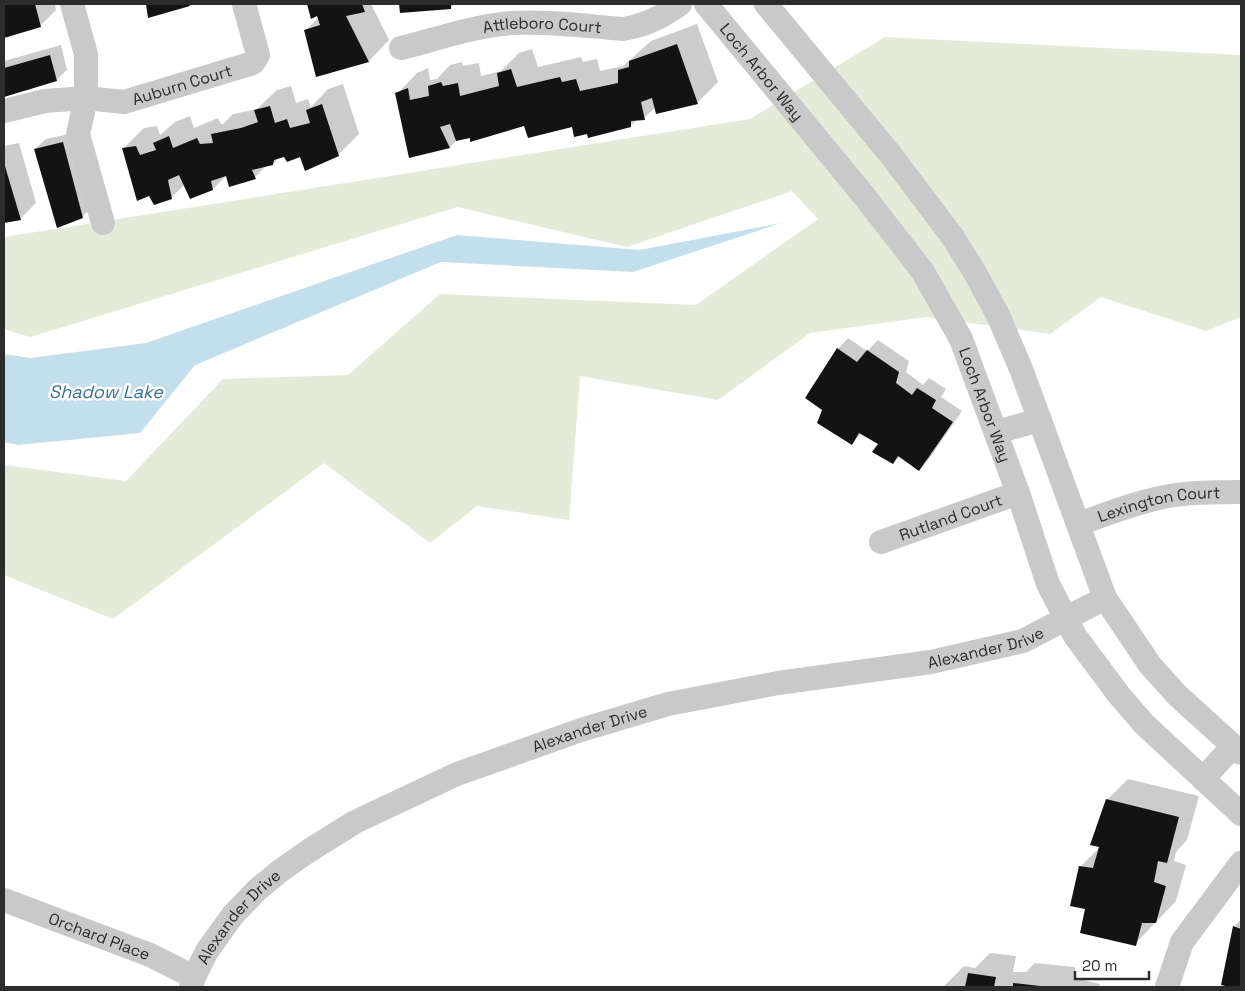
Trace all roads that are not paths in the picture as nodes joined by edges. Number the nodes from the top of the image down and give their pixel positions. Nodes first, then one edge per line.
1 (72, 4) edge
2 (244, 4) edge
3 (680, 4) edge
4 (706, 4) edge
5 (766, 4) edge
6 (509, 14) edge
7 (401, 48) dead end
8 (86, 98) junction
9 (4, 111) edge
10 (103, 223) dead end
11 (1040, 420) junction
12 (996, 432) junction
13 (1241, 492) edge
14 (1018, 493) junction
15 (1078, 524) junction
16 (881, 542) dead end
17 (1105, 598) junction
18 (1066, 619) junction
19 (1237, 750) edge
20 (1203, 779) junction
21 (1241, 814) edge
22 (1241, 863) edge
23 (4, 900) edge
24 (192, 982) edge
25 (1167, 987) edge

1 - 8 street
2 - 8 street, Auburn Court
3 - 6 street, Attleboro Court
4 - 12 street, Loch Arbor Way
5 - 11 street
6 - 7 street, Attleboro Court
8 - 9 street, Auburn Court
8 - 10 street
11 - 12 street
11 - 15 street
12 - 14 street, Loch Arbor Way
13 - 15 street, Lexington Court
14 - 16 street, Rutland Court
14 - 18 street, Loch Arbor Way
15 - 17 street
17 - 18 street, Alexander Drive
17 - 19 street
18 - 20 street, Loch Arbor Way
18 - 24 street, Alexander Drive
19 - 20 street
20 - 21 street, Loch Arbor Way
22 - 25 street
23 - 24 street, Orchard Place

